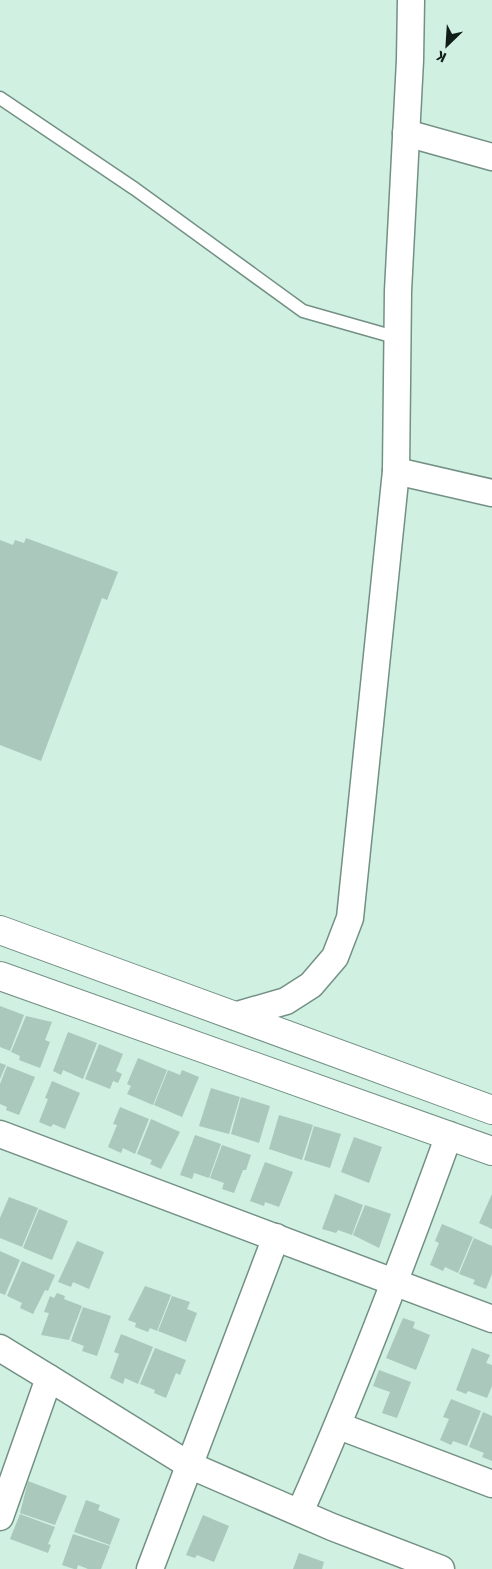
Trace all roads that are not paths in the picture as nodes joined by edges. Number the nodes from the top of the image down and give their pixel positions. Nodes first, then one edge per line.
1 (411, 0) edge
2 (0, 98) edge
3 (406, 133) junction
4 (492, 157) edge
5 (398, 338) junction
6 (396, 471) junction
7 (492, 493) edge
8 (0, 930) edge
9 (0, 976) edge
10 (234, 1016) junction
11 (492, 1110) edge
12 (0, 1134) edge
13 (449, 1135) junction
14 (492, 1151) edge
15 (276, 1237) junction
16 (395, 1284) junction
17 (492, 1320) edge
18 (0, 1348) edge
19 (49, 1378) junction
20 (339, 1426) junction
21 (190, 1465) junction
22 (492, 1484) edge
23 (300, 1512) junction
24 (0, 1517) edge
25 (150, 1569) edge
26 (441, 1569) edge

1 - 3 street
2 - 5 lane
3 - 4 street
3 - 5 street
5 - 6 street
6 - 7 street
6 - 10 street
8 - 10 street
9 - 13 street
10 - 11 street
12 - 15 street
13 - 14 street
13 - 16 street
15 - 16 street
15 - 21 street
16 - 17 street
16 - 20 street
18 - 19 street
19 - 21 street
19 - 24 street
20 - 22 street
20 - 23 street
21 - 23 street
21 - 25 street
23 - 26 street

